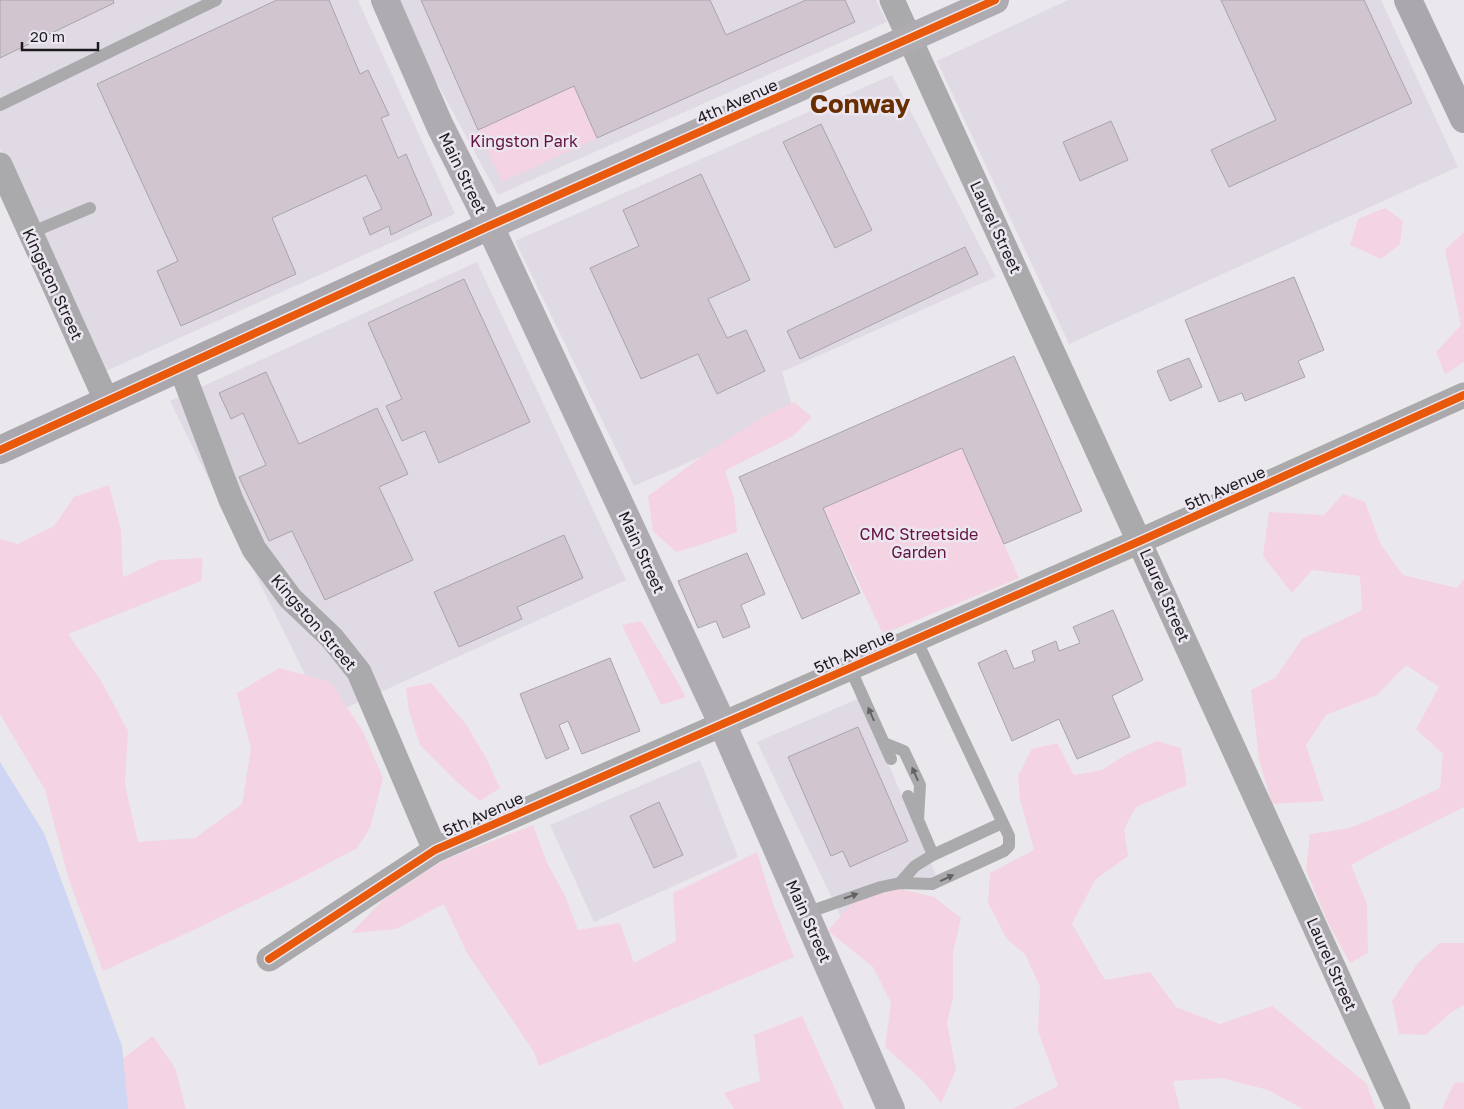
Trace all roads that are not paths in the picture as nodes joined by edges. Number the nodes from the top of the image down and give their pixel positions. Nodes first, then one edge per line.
1 (216, 0) edge
2 (385, 0) edge
3 (892, 0) edge
4 (995, 0) edge
5 (1408, 0) edge
6 (910, 39) junction
7 (0, 105) edge
8 (1464, 120) edge
9 (0, 166) edge
10 (90, 208) dead end
11 (489, 226) junction
12 (30, 234) junction
13 (181, 368) junction
14 (1464, 395) edge
15 (107, 402) junction
16 (0, 450) edge
17 (1140, 541) junction
18 (916, 639) junction
19 (850, 668) junction
20 (722, 723) junction
21 (884, 744) junction
22 (891, 759) dead end
23 (908, 796) dead end
24 (918, 820) junction
25 (1002, 823) junction
26 (436, 850) junction
27 (933, 855) junction
28 (900, 883) junction
29 (806, 913) junction
30 (269, 959) dead end
31 (891, 1109) edge
32 (1398, 1109) edge

1 - 7 lane
2 - 11 main road, Main Street
3 - 6 street, Laurel Street
4 - 6 main road, 4th Avenue
5 - 8 main road
6 - 11 main road, 4th Avenue
6 - 17 street, Laurel Street
9 - 12 street, Kingston Street
10 - 12 lane
11 - 13 main road
11 - 20 main road, Main Street
12 - 15 street, Kingston Street
13 - 15 main road
13 - 26 street, Kingston Street
14 - 17 street, 5th Avenue
15 - 16 main road
17 - 18 street, 5th Avenue
17 - 32 street, Laurel Street
18 - 19 street, 5th Avenue
18 - 25 lane
19 - 20 street, 5th Avenue
21 -> 19 lane
20 - 26 street, 5th Avenue
20 - 29 main road, Main Street
21 - 22 lane
24 -> 21 lane
23 - 24 lane
24 - 27 lane
25 - 27 lane
28 -> 25 lane
26 - 30 street, 5th Avenue
27 - 28 lane
29 -> 28 lane
29 - 31 main road, Main Street

